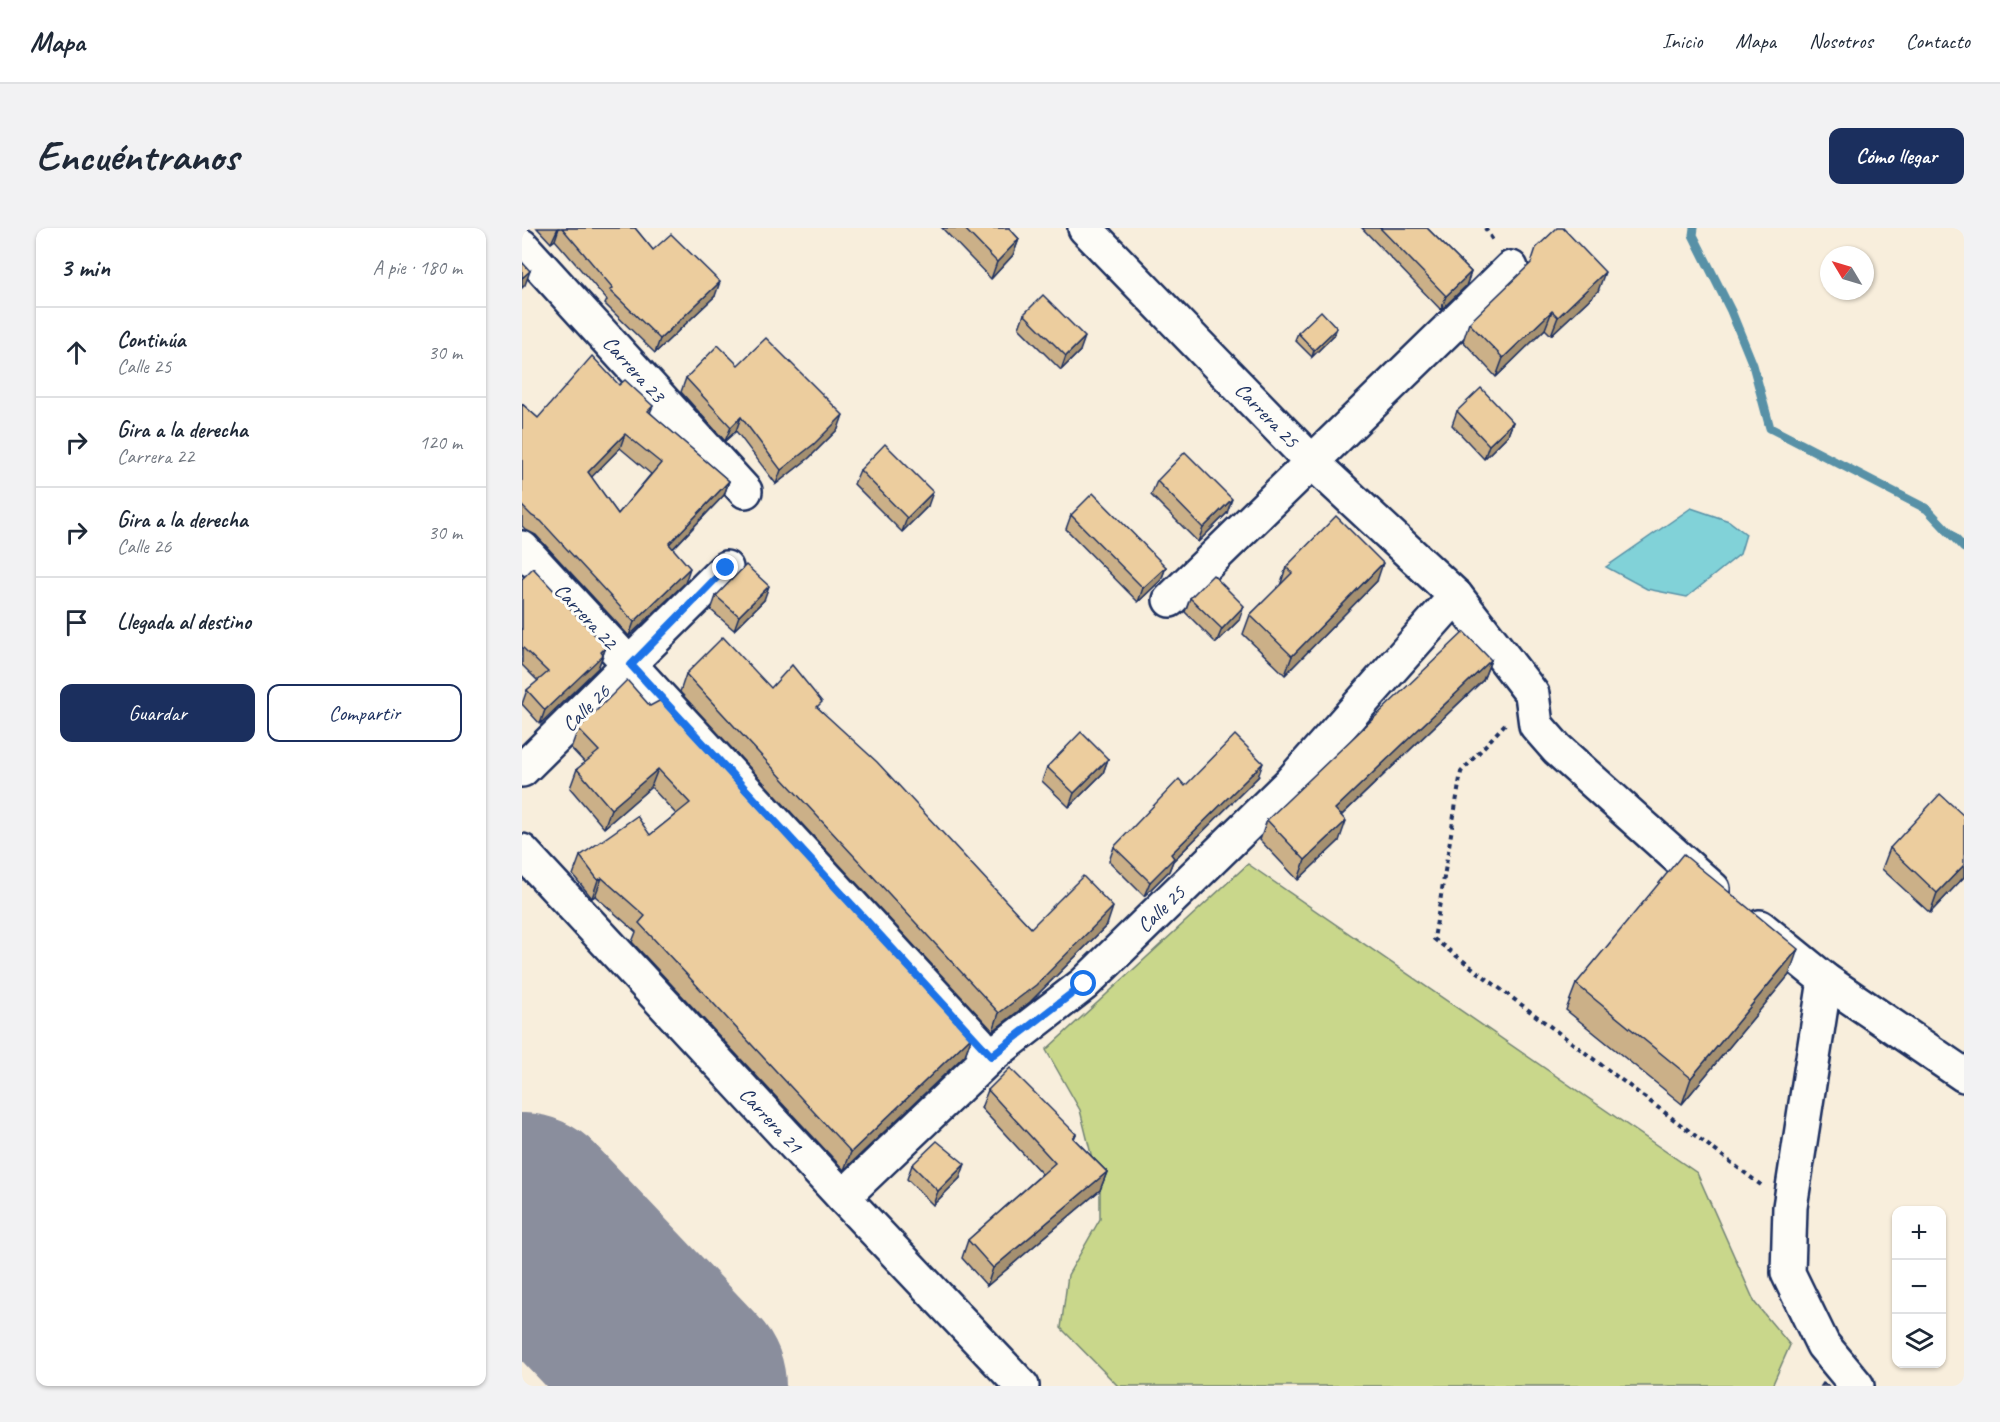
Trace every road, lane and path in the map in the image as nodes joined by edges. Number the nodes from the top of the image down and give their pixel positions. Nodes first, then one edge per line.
1 (1085, 228) edge
2 (522, 246) edge
3 (1511, 268) dead end
4 (1311, 461) junction
5 (745, 491) dead end
6 (522, 548) edge
7 (726, 568) dead end
8 (1456, 596) junction
9 (1170, 600) dead end
10 (631, 665) junction
11 (1532, 694) junction
12 (522, 771) edge
13 (522, 851) edge
14 (1825, 980) junction
15 (991, 1056) junction
16 (1964, 1075) edge
17 (843, 1197) junction
18 (1790, 1207) junction
19 (1022, 1386) edge
20 (1857, 1386) edge

1 - 4 street, Carrera 25
2 - 5 street, Carrera 23
3 - 4 street
4 - 8 street, Carrera 25
4 - 9 street
6 - 10 street, Carrera 22
7 - 10 street, Calle 26
8 - 11 street, Carrera 25
8 - 15 street, Calle 25
10 - 12 street, Calle 26
10 - 15 street, Carrera 22
11 - 14 street
11 - 18 path
13 - 17 street, Carrera 21
14 - 16 street
14 - 18 street
15 - 17 street, Calle 25
17 - 19 street, Carrera 21
18 - 20 street

